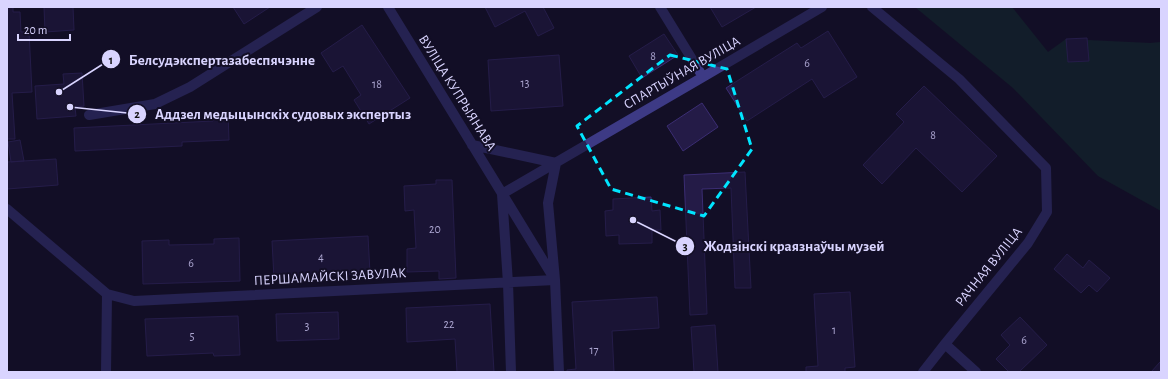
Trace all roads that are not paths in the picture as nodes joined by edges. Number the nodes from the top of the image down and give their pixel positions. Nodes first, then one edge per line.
1 (317, 7) edge
2 (388, 7) edge
3 (660, 7) edge
4 (822, 7) edge
5 (872, 7) edge
6 (703, 78) junction
7 (89, 115) dead end
8 (472, 145) junction
9 (556, 163) junction
10 (502, 194) junction
11 (7, 209) edge
12 (555, 280) junction
13 (508, 283) junction
14 (107, 294) junction
15 (944, 344) junction
16 (106, 372) edge
17 (511, 372) edge
18 (559, 372) edge
19 (923, 372) edge
20 (976, 372) edge

1 - 7 street
2 - 8 street, ВУЛІЦА КУПРЫЯНАВА
3 - 6 street
4 - 6 street, СПАРТЫЎНАЯ ВУЛІЦА
5 - 15 street, РАЧНАЯ ВУЛІЦА
6 - 9 street, СПАРТЫЎНАЯ ВУЛІЦА
8 - 9 street
8 - 10 street, ВУЛІЦА КУПРЫЯНАВА
9 - 10 street, СПАРТЫЎНАЯ ВУЛІЦА
9 - 12 street, ВУЛІЦА КУПРЫЯНАВА
10 - 12 street, ВУЛІЦА КУПРЫЯНАВА
10 - 13 street, ВУЛІЦА КУПРЫЯНАВА
11 - 14 street
12 - 13 street, ПЕРШАМАЙСКІ ЗАВУЛАК
12 - 18 street, ВУЛІЦА КУПРЫЯНАВА
13 - 14 street, ПЕРШАМАЙСКІ ЗАВУЛАК
13 - 17 street, ВУЛІЦА КУПРЫЯНАВА
14 - 16 street
15 - 19 street, РАЧНАЯ ВУЛІЦА
15 - 20 street

